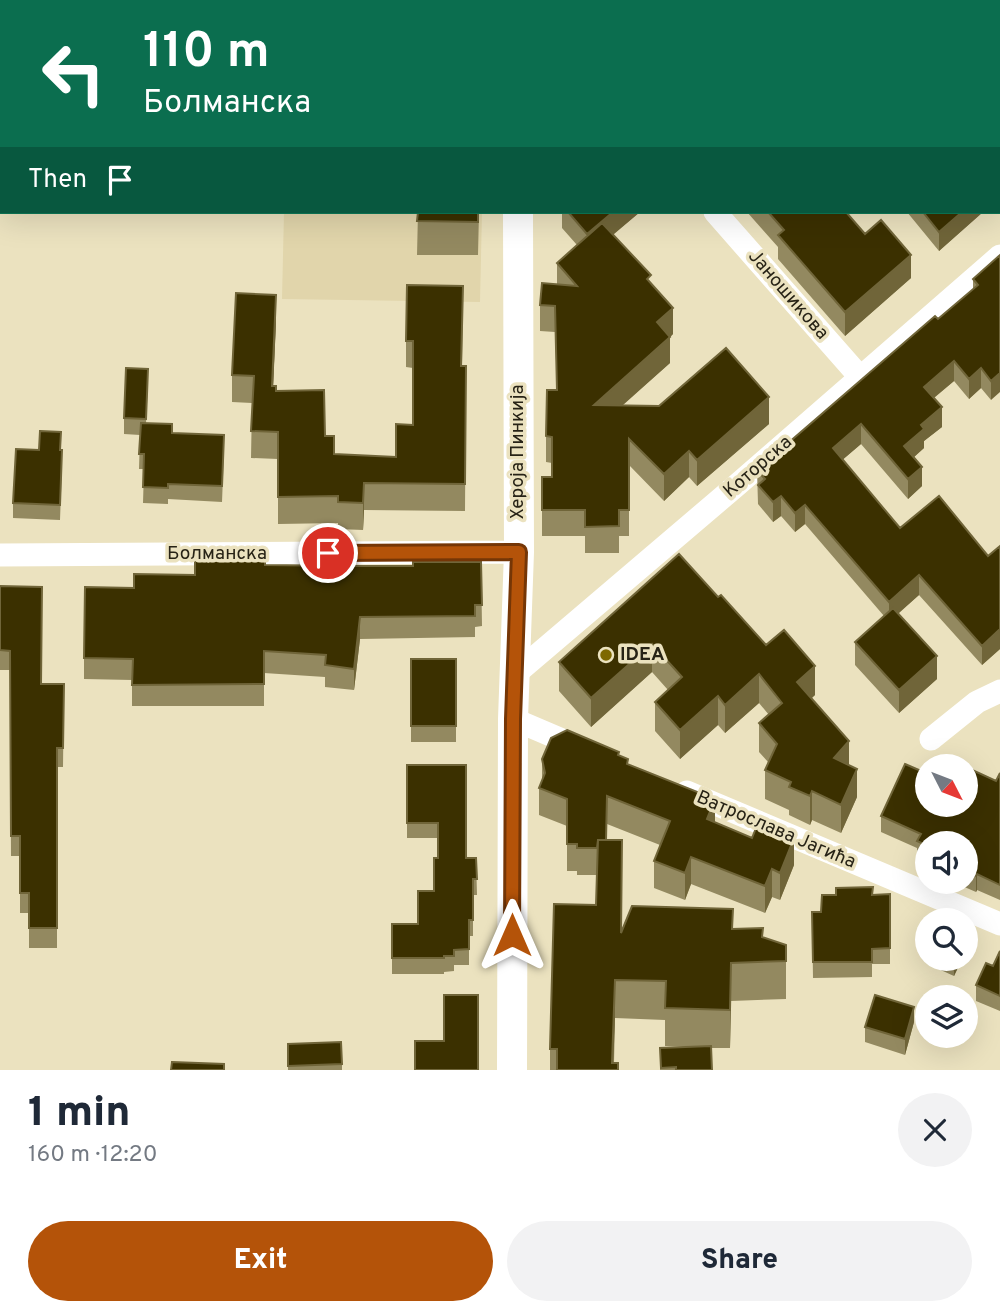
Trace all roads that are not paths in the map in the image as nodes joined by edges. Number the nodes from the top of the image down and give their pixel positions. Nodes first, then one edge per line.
1 (524, 214) edge
2 (717, 214) edge
3 (1000, 256) edge
4 (860, 377) junction
5 (519, 552) junction
6 (0, 555) edge
7 (514, 675) junction
8 (1000, 691) edge
9 (513, 719) junction
10 (931, 739) dead end
11 (602, 757) edge
12 (667, 784) edge
13 (1000, 924) edge
14 (512, 1070) edge

1 - 5 street, Хероја Пинкија
2 - 4 street, Јаношикова
3 - 4 street, Которска
4 - 7 street, Которска
5 - 6 street, Болманска
5 - 7 street, Хероја Пинкија
7 - 9 street, Хероја Пинкија
8 - 10 street
9 - 11 street
9 - 14 street, Хероја Пинкија
12 - 13 street, Ватрослава Јагића

